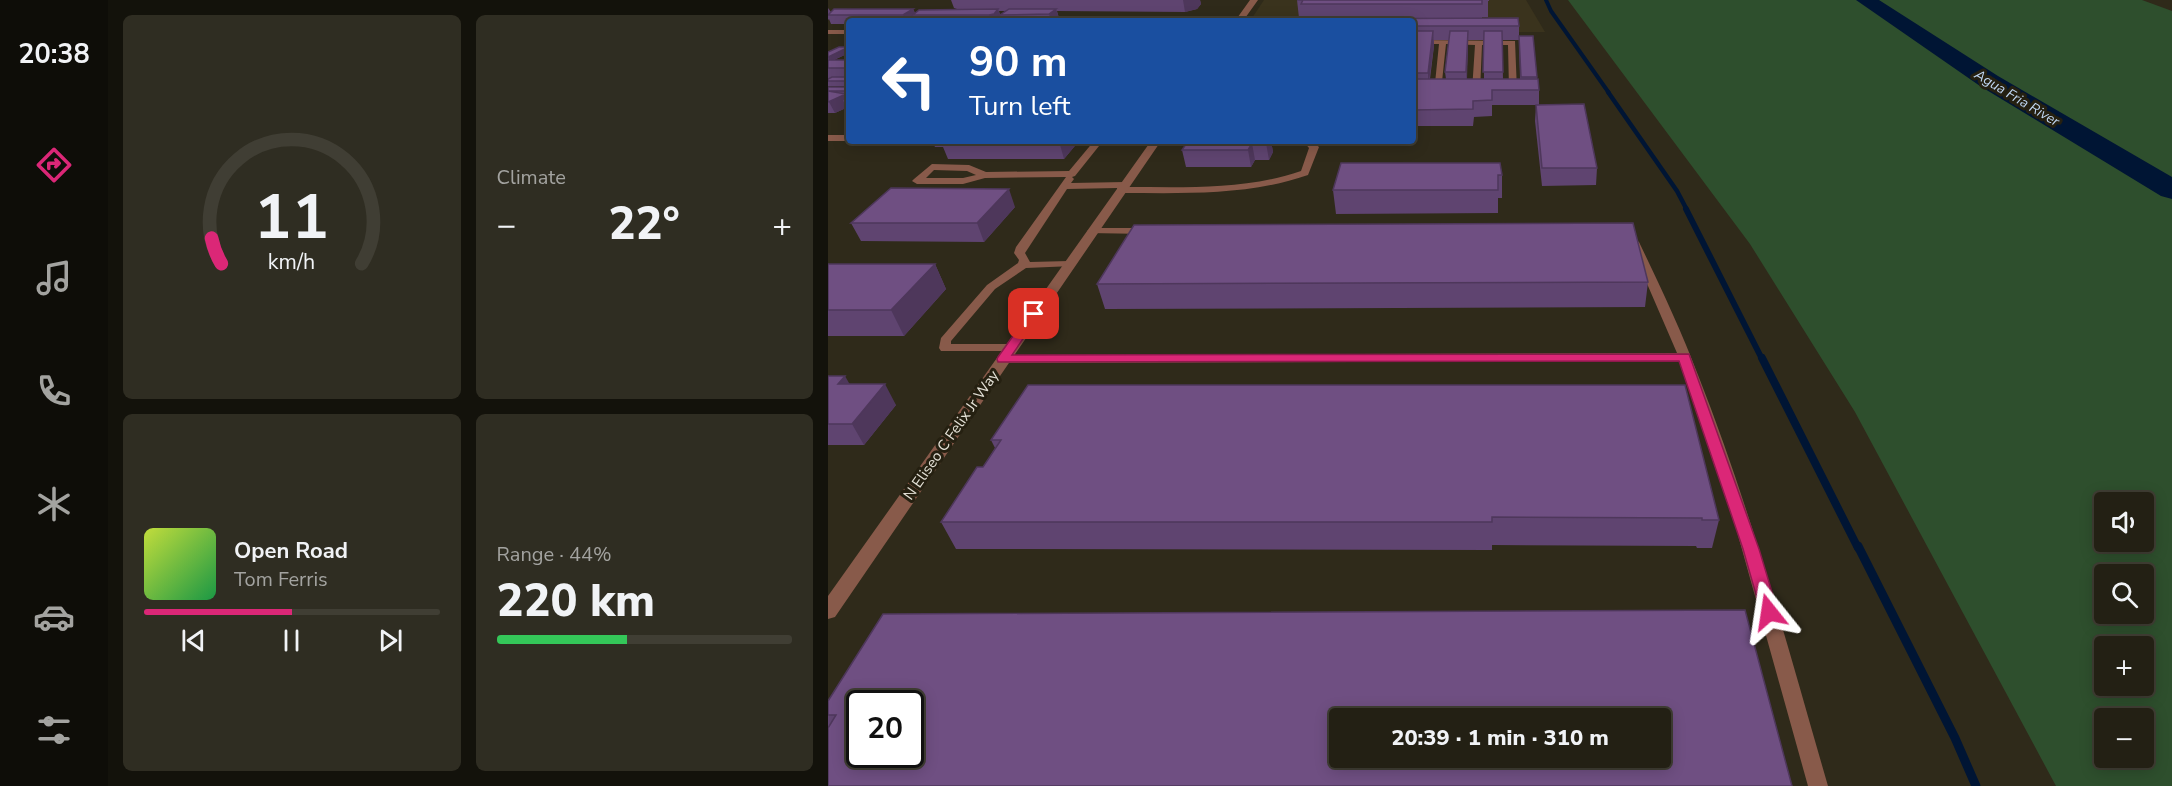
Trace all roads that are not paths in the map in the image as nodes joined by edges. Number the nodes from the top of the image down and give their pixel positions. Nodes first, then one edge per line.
1 (1254, 0) edge
2 (1241, 18) edge
3 (828, 32) edge
4 (846, 32) edge
5 (1416, 42) edge
6 (1443, 42) junction
7 (1479, 42) junction
8 (1425, 91) edge
9 (1437, 91) junction
10 (1446, 91) edge
11 (1466, 91) edge
12 (1476, 91) junction
13 (1485, 91) edge
14 (1495, 91) edge
15 (846, 138) edge
16 (829, 139) edge
17 (1097, 144) edge
18 (1154, 144) edge
19 (1310, 144) edge
20 (1072, 174) junction
21 (917, 181) dead end
22 (1064, 186) junction
23 (1123, 187) junction
24 (1092, 231) junction
25 (1162, 231) edge
26 (1625, 236) edge
27 (1069, 264) junction
28 (1023, 266) junction
29 (1007, 354) junction
30 (1684, 357) junction
31 (828, 611) edge
32 (1818, 786) edge

1 - 2 street
3 - 4 lane
5 - 6 lane
6 - 7 lane
6 - 9 lane
7 - 12 lane
7 - 14 lane
8 - 9 lane
9 - 10 lane
11 - 12 lane
12 - 13 lane
15 - 16 street
17 - 20 lane
18 - 23 street, N Eliseo C Felix Jr Way
19 - 23 lane
20 - 21 lane
20 - 22 lane
22 - 23 lane
22 - 28 lane
23 - 24 street, N Eliseo C Felix Jr Way
24 - 25 lane
24 - 27 street, N Eliseo C Felix Jr Way
26 - 30 lane
27 - 28 lane
27 - 29 street, N Eliseo C Felix Jr Way
28 - 29 lane
29 - 30 lane
29 - 31 street, N Eliseo C Felix Jr Way
30 - 32 lane

